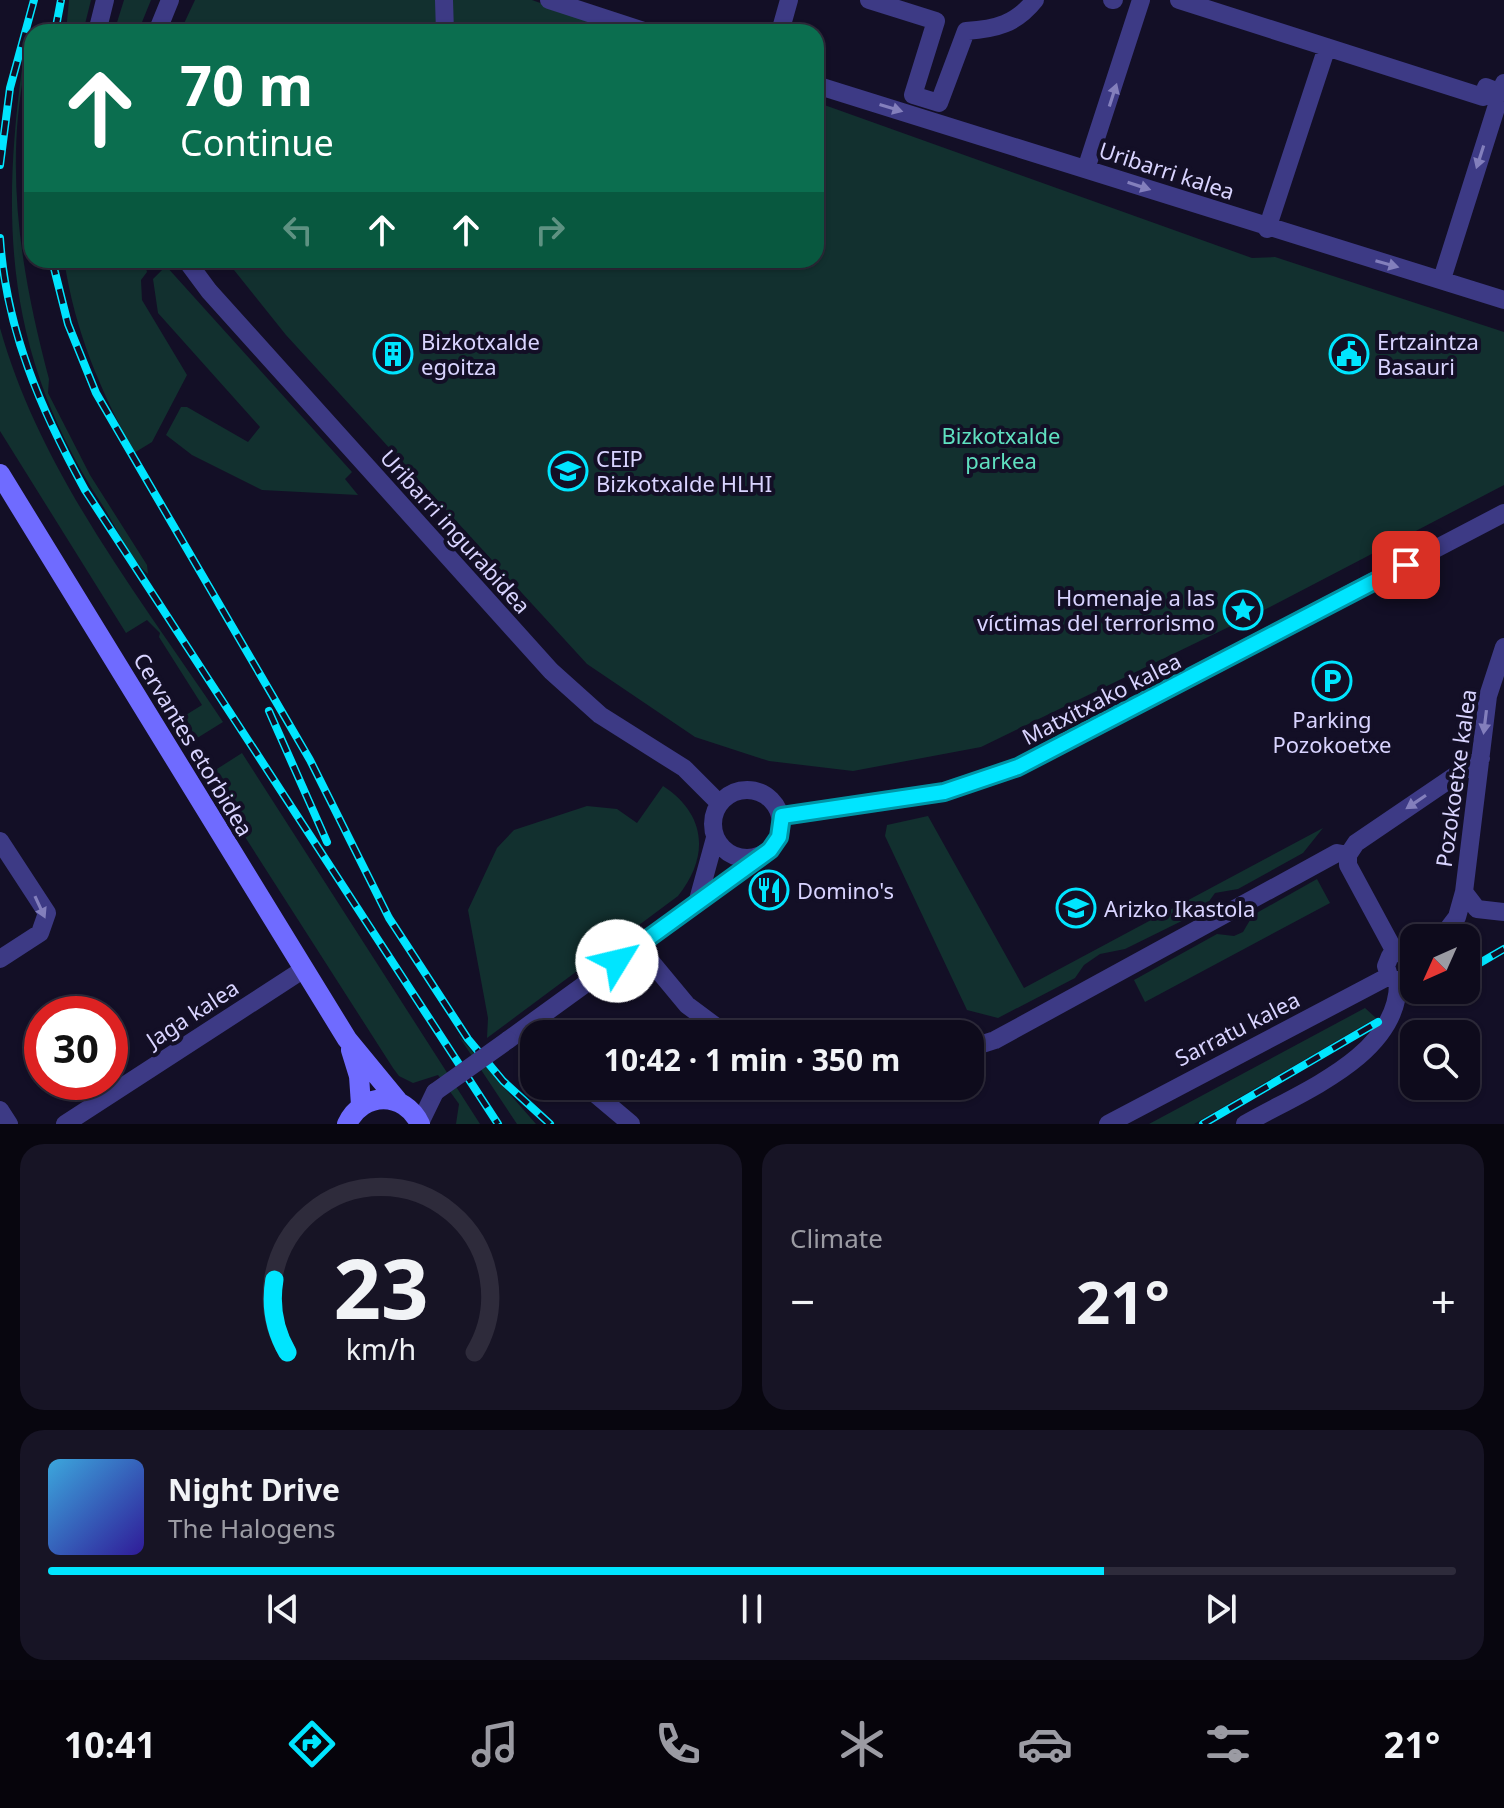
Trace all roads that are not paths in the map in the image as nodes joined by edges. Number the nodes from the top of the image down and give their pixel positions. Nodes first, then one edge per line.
1 (105, 0) edge
2 (170, 0) edge
3 (444, 0) edge
4 (549, 0) edge
5 (789, 0) edge
6 (869, 0) edge
7 (1035, 0) edge
8 (1141, 0) edge
9 (1179, 0) edge
10 (99, 24) edge
11 (160, 24) edge
12 (445, 24) edge
13 (622, 24) edge
14 (782, 24) edge
15 (1327, 47) junction
16 (824, 87) edge
17 (1502, 88) edge
18 (1086, 169) junction
19 (1267, 229) junction
20 (192, 268) edge
21 (1442, 279) junction
22 (1504, 300) edge
23 (0, 474) edge
24 (1504, 513) edge
25 (1504, 647) edge
26 (1498, 686) edge
27 (1481, 758) junction
28 (719, 803) junction
29 (782, 816) junction
30 (715, 838) junction
31 (0, 841) edge
32 (763, 855) junction
33 (1348, 855) junction
34 (1464, 892) junction
35 (698, 900) junction
36 (1477, 909) junction
37 (1504, 912) edge
38 (1457, 917) junction
39 (1451, 924) edge
40 (1400, 941) edge
41 (638, 946) junction
42 (1400, 956) edge
43 (0, 959) edge
44 (304, 969) junction
45 (1400, 978) edge
46 (547, 1020) edge
47 (707, 1020) edge
48 (520, 1035) edge
49 (347, 1039) junction
50 (984, 1044) edge
51 (435, 1092) junction
52 (603, 1100) edge
53 (401, 1103) junction
54 (361, 1105) junction
55 (0, 1110) edge
56 (9, 1124) edge
57 (65, 1124) edge
58 (347, 1124) edge
59 (420, 1124) edge
60 (631, 1124) edge
61 (1108, 1124) edge
62 (1245, 1124) edge

1 - 10 street
2 - 11 street
3 - 12 street
4 - 13 street
5 - 14 street
6 - 7 street
18 -> 8 street
9 - 15 street
15 - 17 street
15 - 19 street
16 -> 18 street, Uribarri kalea
17 -> 21 street
18 -> 19 street, Uribarri kalea
19 -> 21 street, Uribarri kalea
20 - 28 street, Uribarri ingurabidea
21 - 22 street, Uribarri kalea
23 - 44 street, Cervantes etorbidea
24 - 29 street, Matxitxako kalea
25 - 26 street, Pozokoetxe kalea
26 -> 27 street, Pozokoetxe kalea
27 -> 33 street
27 - 34 street, Pozokoetxe kalea
28 - 29 street
28 - 30 street
29 - 32 street
30 - 32 street
30 - 35 street
31 -> 43 street
32 - 35 street
33 - 40 street
33 - 50 street
34 - 36 street
34 - 38 street, Pozokoetxe kalea
35 - 41 street
36 - 37 street
36 - 38 street, Pozokoetxe kalea
38 - 39 street, Pozokoetxe kalea
41 - 46 street
41 - 47 street
42 - 45 street
44 - 49 street, Cervantes etorbidea
44 - 57 street, Jaga kalea
45 - 61 street, Sarratu kalea
45 - 62 street
48 - 51 street, bridge
49 - 53 street, Cervantes etorbidea
49 - 54 street, Cervantes etorbidea
51 - 53 street
51 - 59 street
52 - 60 street
53 - 54 street
53 - 59 street, Cervantes etorbidea
54 - 58 street
55 - 56 street

